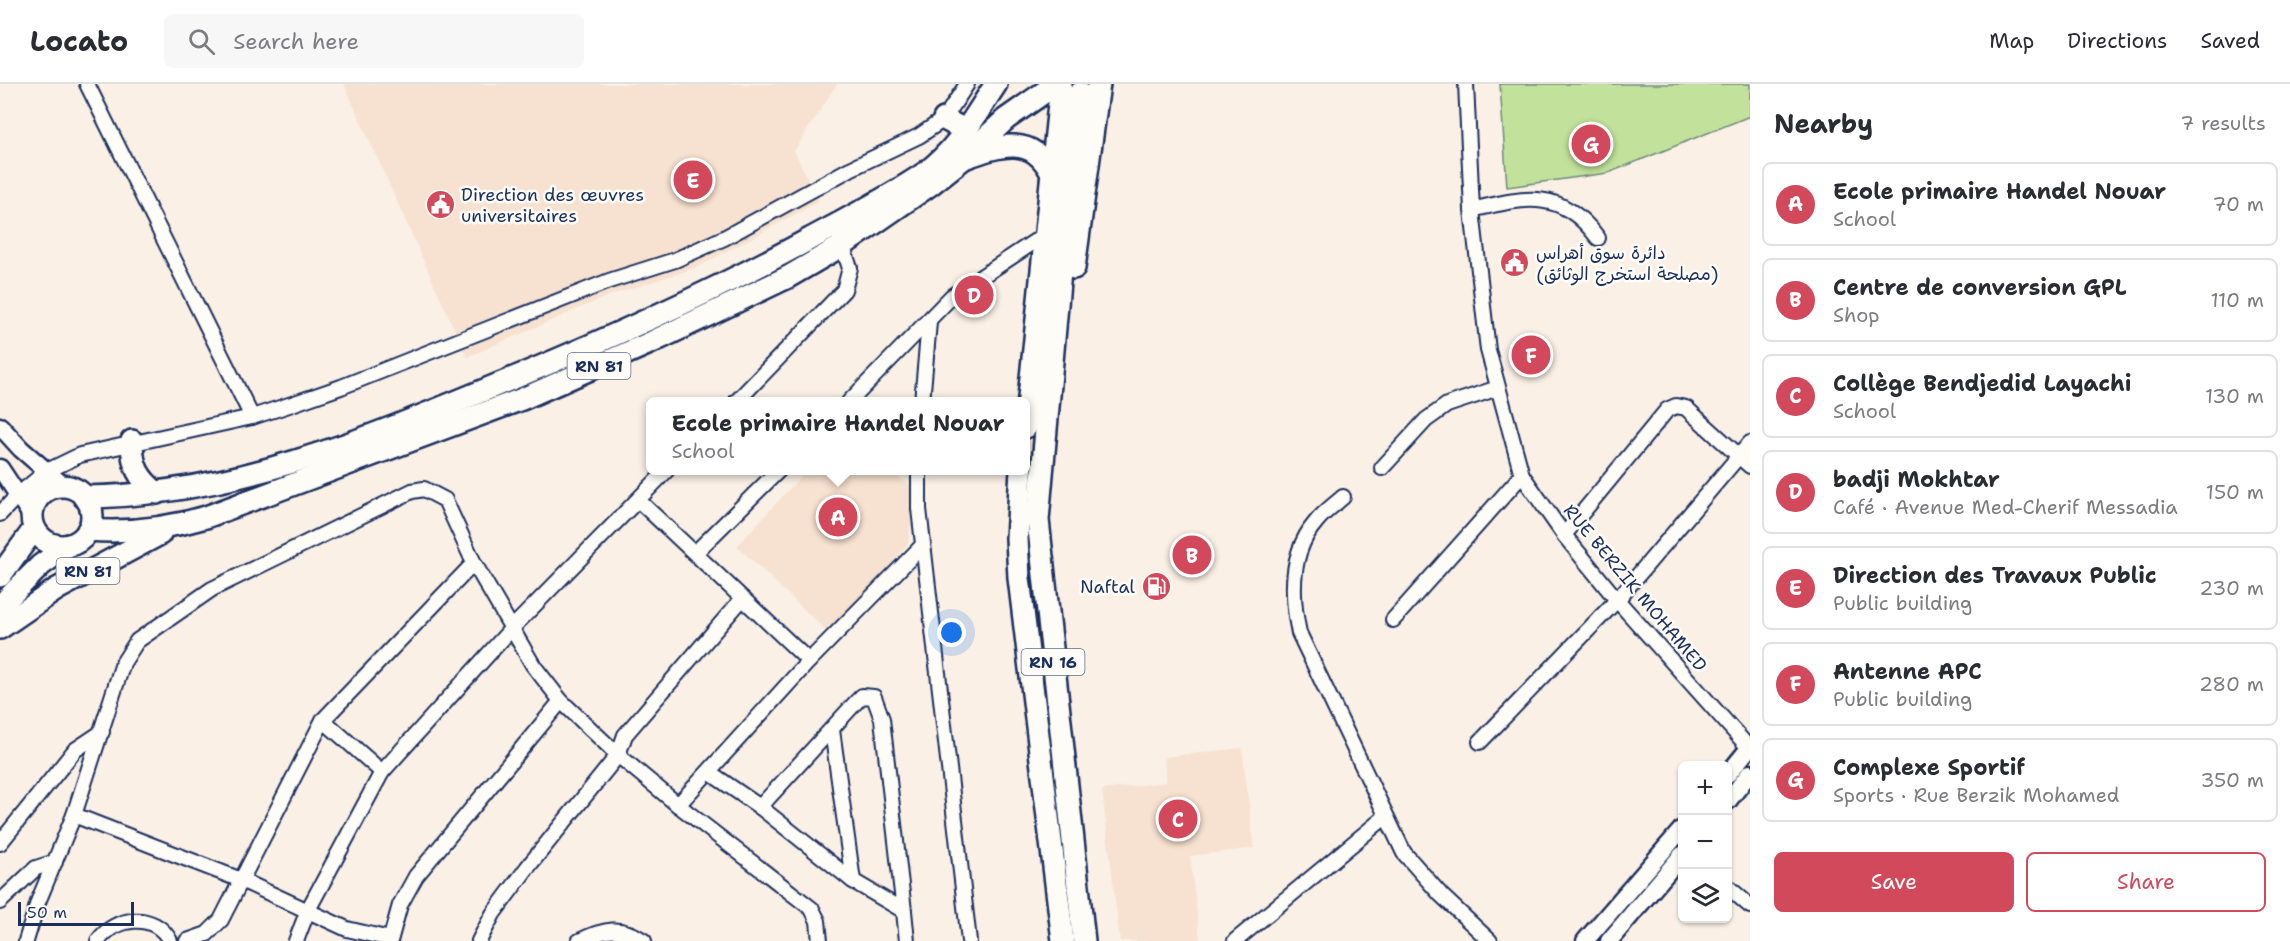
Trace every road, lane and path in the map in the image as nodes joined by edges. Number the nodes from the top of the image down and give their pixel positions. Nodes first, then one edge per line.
1 (87, 84) edge
2 (967, 84) edge
3 (996, 84) edge
4 (1056, 84) edge
5 (1099, 84) edge
6 (1466, 84) edge
7 (1071, 89) edge
8 (944, 119) junction
9 (967, 131) junction
10 (964, 158) junction
11 (1053, 176) junction
12 (1472, 210) junction
13 (1046, 234) junction
14 (838, 236) junction
15 (1598, 238) dead end
16 (929, 322) junction
17 (1052, 384) junction
18 (1498, 388) junction
19 (741, 397) edge
20 (854, 397) edge
21 (922, 397) edge
22 (1029, 397) edge
23 (252, 417) junction
24 (0, 426) edge
25 (132, 441) junction
26 (1750, 443) edge
27 (1738, 455) junction
28 (1750, 466) edge
29 (0, 468) edge
30 (1382, 468) dead end
31 (47, 471) junction
32 (1522, 474) junction
33 (663, 475) edge
34 (775, 475) edge
35 (919, 475) edge
36 (1022, 475) edge
37 (66, 487) junction
38 (157, 493) junction
39 (18, 495) junction
40 (84, 497) junction
41 (1344, 497) dead end
42 (638, 500) junction
43 (0, 514) edge
44 (33, 522) junction
45 (181, 524) junction
46 (88, 530) junction
47 (1564, 535) junction
48 (69, 545) junction
49 (923, 545) junction
50 (695, 553) junction
51 (474, 563) junction
52 (0, 576) edge
53 (742, 599) junction
54 (1617, 600) junction
55 (0, 606) edge
56 (1393, 620) dead end
57 (513, 627) junction
58 (0, 628) edge
59 (809, 660) junction
60 (561, 701) junction
61 (323, 720) junction
62 (832, 730) junction
63 (102, 732) junction
64 (1480, 742) dead end
65 (1750, 748) edge
66 (618, 755) junction
67 (1732, 769) edge
68 (382, 772) junction
69 (709, 772) junction
70 (1750, 773) edge
71 (1732, 796) edge
72 (678, 806) junction
73 (760, 807) junction
74 (74, 815) junction
75 (1385, 817) junction
76 (1678, 835) edge
77 (0, 843) edge
78 (1678, 861) edge
79 (55, 862) junction
80 (242, 880) junction
81 (853, 881) junction
82 (1732, 890) edge
83 (0, 902) edge
84 (1750, 906) edge
85 (308, 910) junction
86 (904, 911) junction
87 (633, 937) edge
88 (390, 940) edge
89 (26, 941) edge
90 (98, 941) edge
91 (170, 941) edge
92 (187, 941) edge
93 (296, 941) edge
94 (479, 941) edge
95 (579, 941) edge
96 (644, 941) edge
97 (820, 941) edge
98 (907, 941) edge
99 (969, 941) edge
100 (1063, 941) edge
101 (1084, 941) edge
102 (1235, 941) edge
103 (1490, 941) edge
104 (1585, 941) edge
105 (1609, 941) edge

1 - 23 street
2 - 8 street
3 - 9 main road, RN 81
4 - 10 main road, RN 81
5 - 17 main road
6 - 12 street, RUE BERZIK MOHAMED
7 - 11 main road, RN 16
7 - 17 main road, RN 16
8 - 9 main road
8 - 23 street
9 - 14 main road, RN 81
10 - 11 main road
10 - 14 main road, RN 81
11 - 13 main road, RN 16
12 - 15 street
12 - 18 street, RUE BERZIK MOHAMED
13 - 16 street
13 - 22 main road, RN 16
14 - 19 street
14 - 38 main road, RN 81
14 - 45 main road, RN 81
16 - 20 street
16 - 21 street
17 - 101 main road, RN 16
18 - 30 street
18 - 32 street, RUE BERZIK MOHAMED
23 - 25 street
24 - 31 street
25 - 31 street
25 - 38 main road
26 - 27 street
27 - 28 street
27 - 47 street
27 - 54 street
29 - 39 street
31 - 37 street
31 - 39 street
32 - 47 street, RUE BERZIK MOHAMED
32 - 56 street
33 - 42 street
34 - 50 street
35 - 49 street
36 - 100 main road, RN 16
37 - 40 main road
37 - 44 main road
38 - 40 main road, RN 81
39 - 43 street
39 - 44 street
40 - 46 main road
41 - 75 street
42 - 50 street
42 - 57 street
44 - 48 main road
44 - 52 main road
45 - 46 main road, RN 81
45 - 58 main road, RN 81
46 - 48 main road
47 - 54 street, RUE BERZIK MOHAMED
48 - 55 main road, RN 81
49 - 59 street
49 - 99 street
50 - 53 street
51 - 57 street
51 - 61 street
51 - 63 street
53 - 59 street
53 - 66 street
54 - 64 street
54 - 65 street, RUE BERZIK MOHAMED
57 - 60 street
57 - 68 street
59 - 69 street
60 - 66 street
60 - 88 street
61 - 68 street
61 - 80 street
62 - 73 street
62 - 81 street
62 - 86 street
63 - 74 street
63 - 77 street
65 - 67 street
66 - 72 street
66 - 94 street
68 - 85 street
69 - 72 street
69 - 73 street
70 - 71 street
72 - 97 street
73 - 81 street
74 - 79 street
74 - 80 street
75 - 102 street
75 - 103 street
76 - 104 street
78 - 105 street
79 - 83 street
79 - 89 street
80 - 85 street
80 - 92 street
81 - 86 street
82 - 84 street
85 - 88 street
85 - 93 street
86 - 98 street
87 - 95 street
87 - 96 street
90 - 91 street

